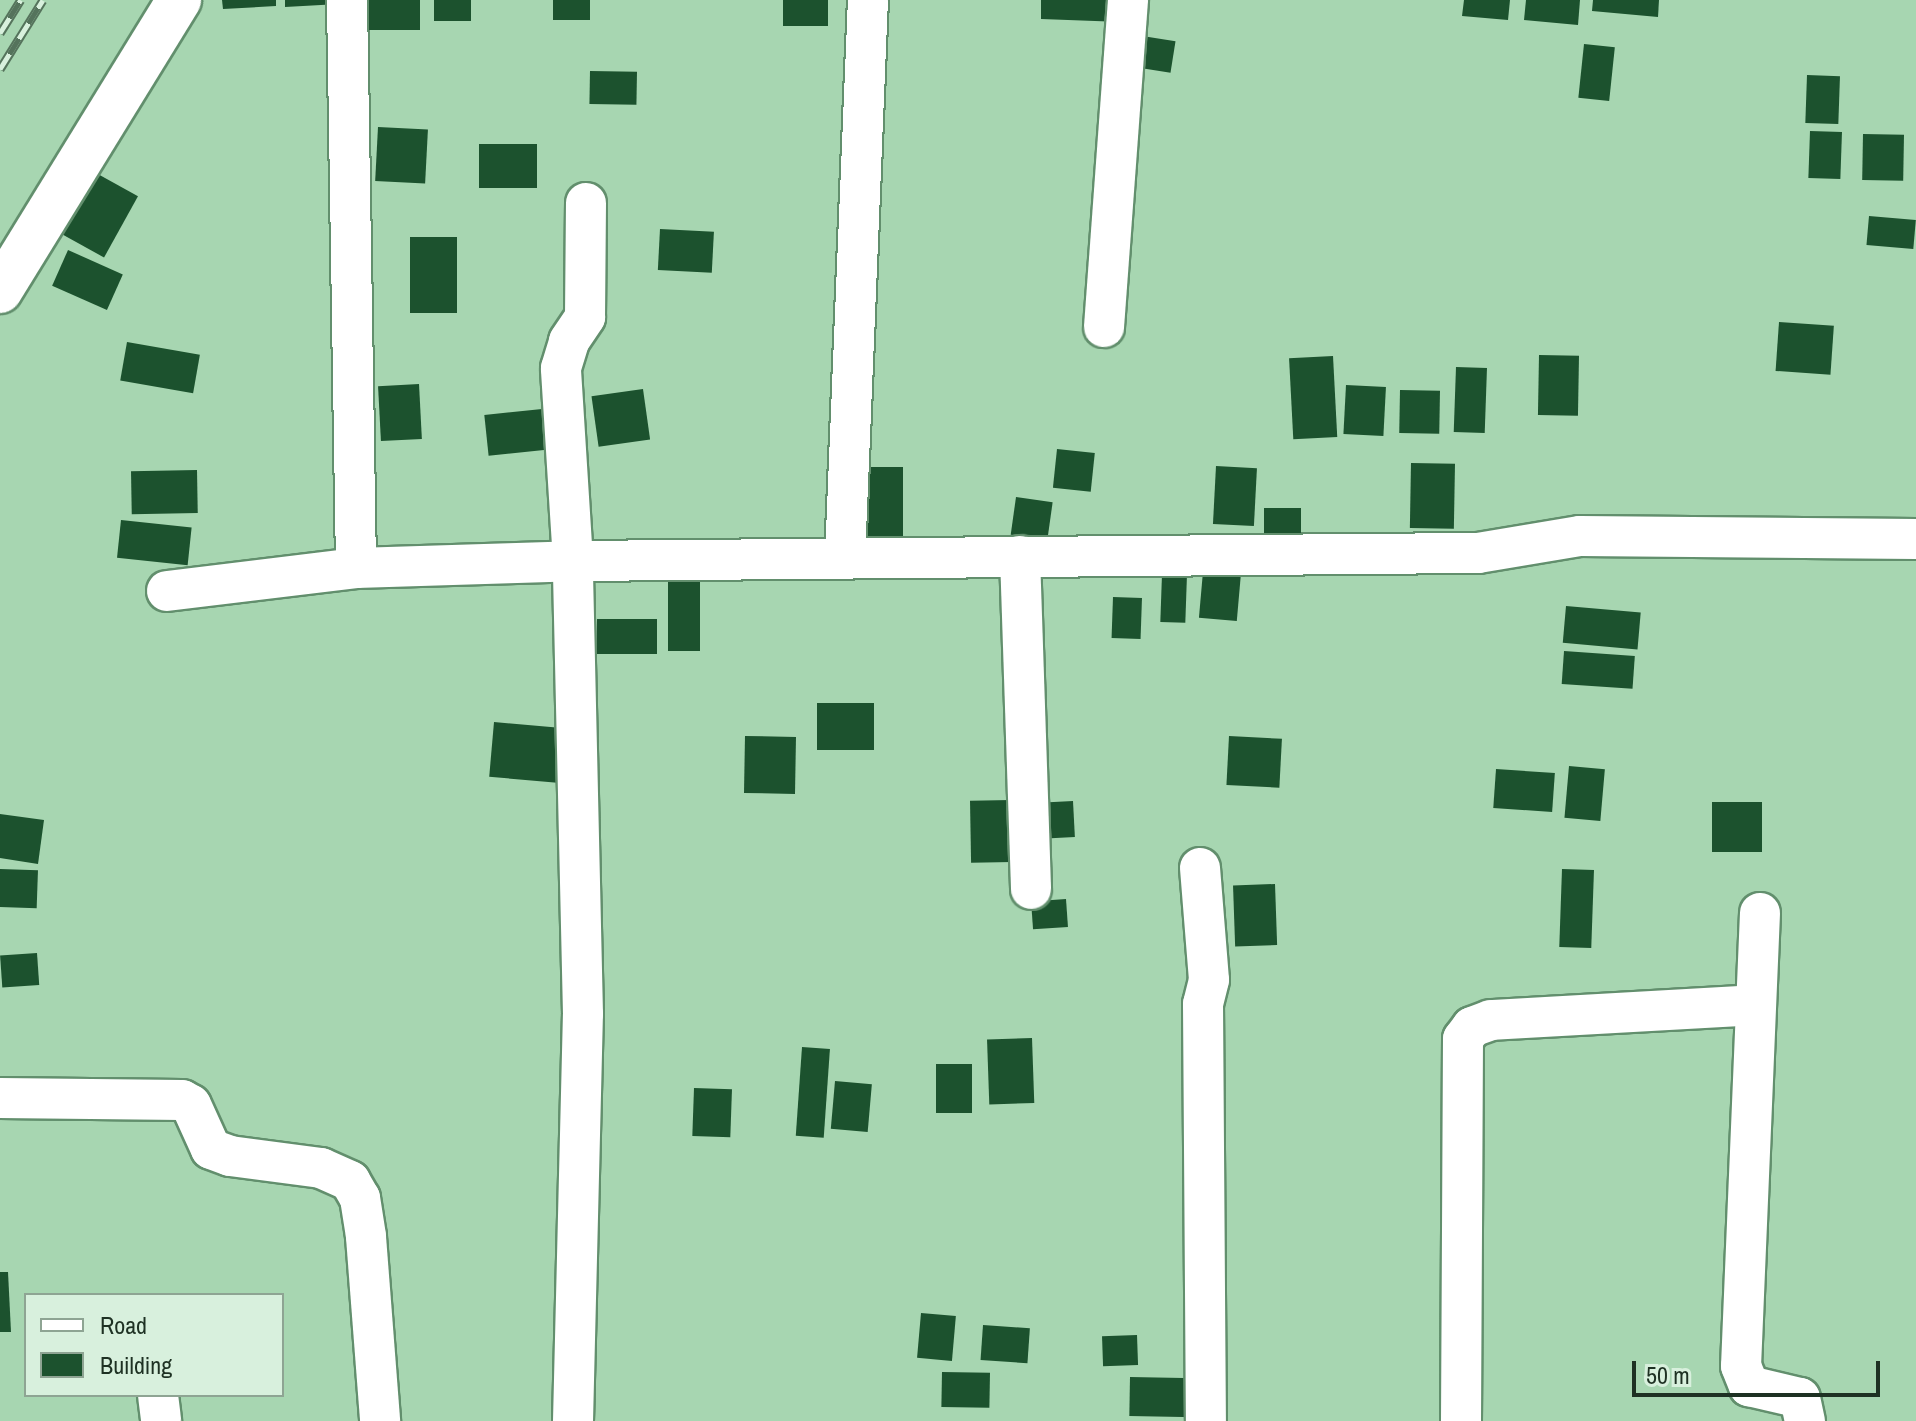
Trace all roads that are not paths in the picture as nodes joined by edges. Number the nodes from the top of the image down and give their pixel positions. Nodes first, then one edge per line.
1 (179, 0) edge
2 (347, 0) edge
3 (868, 0) edge
4 (1128, 0) edge
5 (586, 203) dead end
6 (0, 291) edge
7 (1104, 327) dead end
8 (1916, 539) edge
9 (1020, 556) junction
10 (845, 557) junction
11 (573, 561) junction
12 (356, 568) junction
13 (167, 591) dead end
14 (1200, 868) dead end
15 (1031, 889) dead end
16 (1760, 913) dead end
17 (1756, 1005) junction
18 (0, 1098) edge
19 (158, 1397) edge
20 (161, 1421) edge
21 (380, 1421) edge
22 (573, 1421) edge
23 (1206, 1421) edge
24 (1461, 1421) edge
25 (1805, 1421) edge

1 - 6 street
2 - 12 street
3 - 10 street
4 - 7 street
5 - 11 street
8 - 9 street
9 - 10 street
9 - 15 street
10 - 11 street
11 - 12 street
11 - 22 street
12 - 13 street
14 - 23 street
16 - 17 street
17 - 24 street
17 - 25 street
18 - 21 street
19 - 20 street

